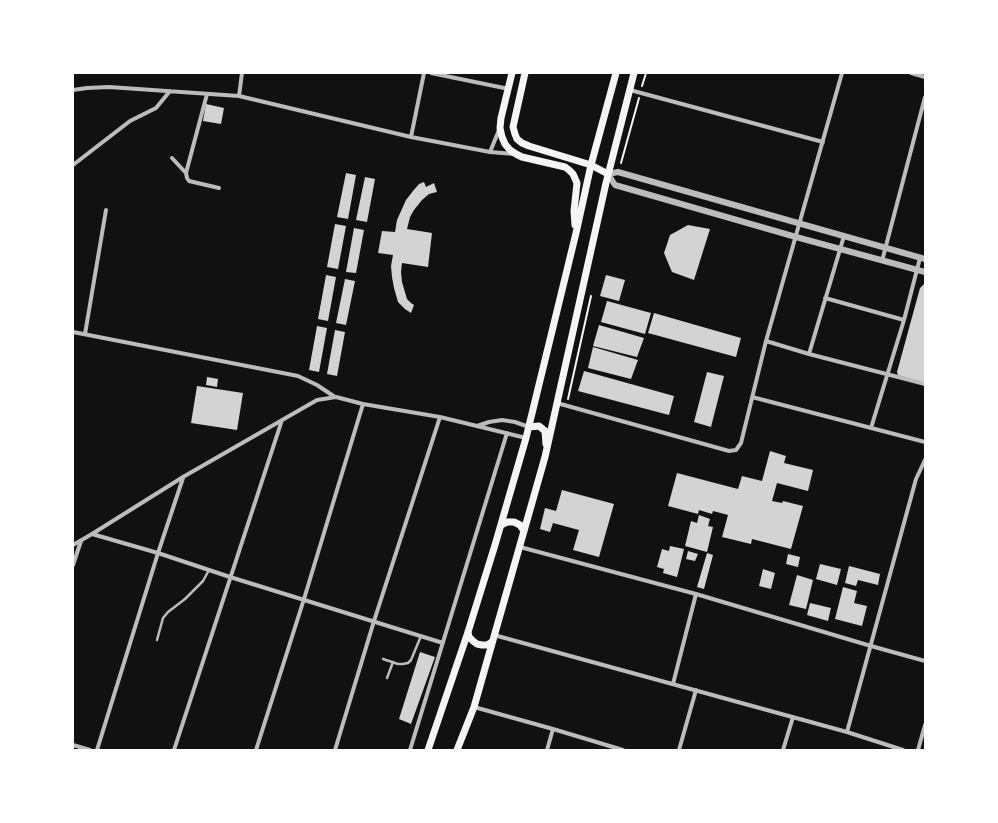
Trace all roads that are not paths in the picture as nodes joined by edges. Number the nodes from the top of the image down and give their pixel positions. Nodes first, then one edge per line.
1 (242, 73) edge
2 (424, 73) edge
3 (431, 73) edge
4 (512, 73) edge
5 (525, 73) edge
6 (616, 73) edge
7 (634, 73) edge
8 (842, 73) edge
9 (911, 73) edge
10 (925, 77) edge
11 (508, 89) junction
12 (73, 90) edge
13 (630, 90) junction
14 (170, 91) junction
15 (207, 94) junction
16 (240, 96) junction
17 (925, 97) edge
18 (500, 128) junction
19 (411, 136) junction
20 (823, 142) junction
21 (490, 152) junction
22 (516, 154) junction
23 (172, 158) dead end
24 (73, 165) edge
25 (591, 165) junction
26 (186, 173) junction
27 (608, 174) junction
28 (218, 188) dead end
29 (106, 210) dead end
30 (800, 223) junction
31 (576, 233) junction
32 (844, 236) junction
33 (796, 238) junction
34 (885, 247) junction
35 (840, 250) junction
36 (923, 258) edge
37 (882, 261) junction
38 (917, 270) junction
39 (925, 272) edge
40 (825, 298) junction
41 (904, 320) junction
42 (73, 332) edge
43 (85, 334) junction
44 (766, 341) junction
45 (809, 354) junction
46 (888, 375) junction
47 (925, 384) edge
48 (336, 397) junction
49 (752, 397) junction
50 (557, 403) junction
51 (363, 404) junction
52 (440, 418) junction
53 (282, 420) junction
54 (477, 426) junction
55 (529, 427) junction
56 (871, 428) junction
57 (507, 433) junction
58 (526, 438) junction
59 (925, 442) edge
60 (545, 457) junction
61 (925, 460) edge
62 (183, 477) junction
63 (501, 525) junction
64 (524, 531) junction
65 (92, 534) junction
66 (81, 541) junction
67 (73, 545) edge
68 (520, 546) junction
69 (158, 553) junction
70 (73, 566) edge
71 (209, 570) junction
72 (230, 577) junction
73 (696, 594) junction
74 (304, 599) junction
75 (374, 621) junction
76 (468, 632) junction
77 (494, 635) junction
78 (421, 636) junction
79 (157, 640) dead end
80 (492, 642) junction
81 (443, 643) junction
82 (871, 646) junction
83 (383, 659) dead end
84 (925, 661) edge
85 (393, 662) junction
86 (387, 678) dead end
87 (673, 684) junction
88 (696, 690) junction
89 (474, 707) junction
90 (793, 717) junction
91 (925, 725) edge
92 (553, 729) junction
93 (847, 732) junction
94 (73, 745) edge
95 (90, 750) edge
96 (97, 750) edge
97 (174, 750) edge
98 (256, 750) edge
99 (335, 750) edge
100 (410, 750) edge
101 (428, 750) edge
102 (458, 750) edge
103 (547, 750) edge
104 (623, 750) edge
105 (679, 750) edge
106 (783, 750) edge
107 (903, 750) edge
108 (918, 750) edge

1 - 16 street
2 - 19 street
3 - 11 street
4 - 11 main road
5 - 25 main road
6 - 25 main road
7 - 13 main road
8 - 20 street
9 - 10 street
11 - 18 main road
12 - 14 street
13 - 20 street
13 - 27 main road
14 - 15 street
14 - 24 street
15 - 16 street
15 - 26 street
16 - 19 street
17 - 34 street
18 - 21 street
18 - 22 main road
19 - 21 street
20 - 30 street
21 - 22 street
22 - 31 main road
23 - 26 street
25 - 27 main road
25 - 31 main road
26 - 28 street
27 - 30 street
27 - 33 street
27 - 50 main road
29 - 43 street
30 - 32 street
30 - 33 street
31 - 55 main road
32 - 34 street
32 - 35 street
33 - 35 street
33 - 44 street
34 - 36 street
34 - 37 street
35 - 37 street
35 - 40 street
36 - 38 street
37 - 38 street
38 - 39 street
38 - 41 street
40 - 41 street
40 - 45 street
41 - 46 street
42 - 43 street
43 - 48 street
44 - 45 street
44 - 49 street
45 - 46 street
46 - 47 street
46 - 56 street
48 - 51 street
48 - 53 street
49 - 50 street
49 - 56 street
50 - 60 main road
51 - 52 street
51 - 74 street
52 - 54 street
52 - 75 street
53 - 62 street
53 - 72 street
54 - 55 street
54 - 57 street
55 - 58 main road
55 - 60 main road
56 - 59 street
57 - 58 street
57 - 81 street
58 - 63 main road
60 - 64 main road
61 - 82 street
62 - 65 street
62 - 69 street
63 - 64 main road
63 - 76 main road
64 - 68 main road
65 - 66 street
65 - 69 street
66 - 67 street
66 - 70 street
68 - 73 street
68 - 77 main road
69 - 71 street
69 - 96 street
71 - 72 street
71 - 79 lane
72 - 74 street
72 - 97 street
73 - 82 street
73 - 87 street
74 - 75 street
74 - 98 street
75 - 78 street
75 - 99 street
76 - 80 main road
76 - 101 main road
77 - 80 main road
77 - 87 street
78 - 81 street
78 - 85 lane
80 - 89 main road
81 - 100 street
82 - 84 street
82 - 93 street
83 - 85 lane
85 - 86 lane
87 - 88 street
88 - 90 street
88 - 105 street
89 - 92 street
89 - 102 main road
90 - 93 street
90 - 106 street
91 - 108 street
92 - 103 street
92 - 104 street
93 - 107 street
94 - 95 street

